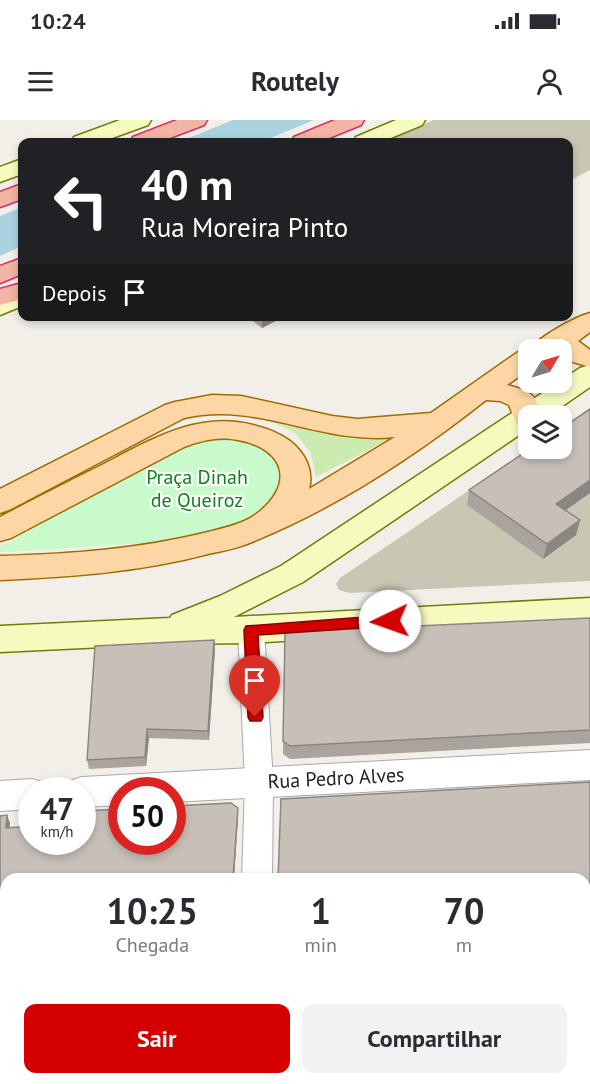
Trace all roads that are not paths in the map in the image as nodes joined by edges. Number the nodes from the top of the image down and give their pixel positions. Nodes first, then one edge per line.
1 (140, 120) edge
2 (196, 120) edge
3 (353, 120) edge
4 (414, 120) edge
5 (93, 138) edge
6 (151, 138) edge
7 (311, 138) edge
8 (373, 138) edge
9 (18, 168) edge
10 (0, 175) edge
11 (18, 193) edge
12 (0, 200) edge
13 (18, 267) edge
14 (0, 275) edge
15 (18, 292) edge
16 (0, 297) edge
17 (18, 299) edge
18 (0, 307) edge
19 (590, 321) edge
20 (567, 335) junction
21 (561, 339) edge
22 (590, 359) edge
23 (518, 365) edge
24 (590, 374) edge
25 (479, 391) junction
26 (524, 405) edge
27 (544, 405) edge
28 (443, 419) junction
29 (518, 422) edge
30 (0, 502) edge
31 (266, 522) junction
32 (0, 530) edge
33 (0, 568) edge
34 (292, 574) junction
35 (590, 610) edge
36 (323, 624) junction
37 (250, 630) junction
38 (166, 631) junction
39 (0, 639) edge
40 (590, 765) edge
41 (259, 782) junction
42 (96, 791) edge
43 (18, 795) edge
44 (0, 796) edge
45 (257, 873) edge

1 - 5 main road
2 - 6 highway
3 - 7 highway
4 - 8 main road
9 - 10 main road
11 - 12 highway
13 - 14 highway
15 - 16 highway
17 - 18 main road
19 - 20 main road
20 - 21 main road
20 - 22 main road
23 - 25 main road
24 - 27 main road
25 - 26 main road
25 - 28 main road
28 - 30 main road
28 - 31 main road
29 - 34 main road
31 - 32 main road
31 - 33 main road
34 - 36 main road
34 - 38 main road
35 - 36 main road
36 - 37 main road
37 - 38 main road
37 - 41 street
38 - 39 main road
40 - 41 street, Rua Pedro Alves
41 - 42 street, Rua Pedro Alves
41 - 45 street
43 - 44 street

